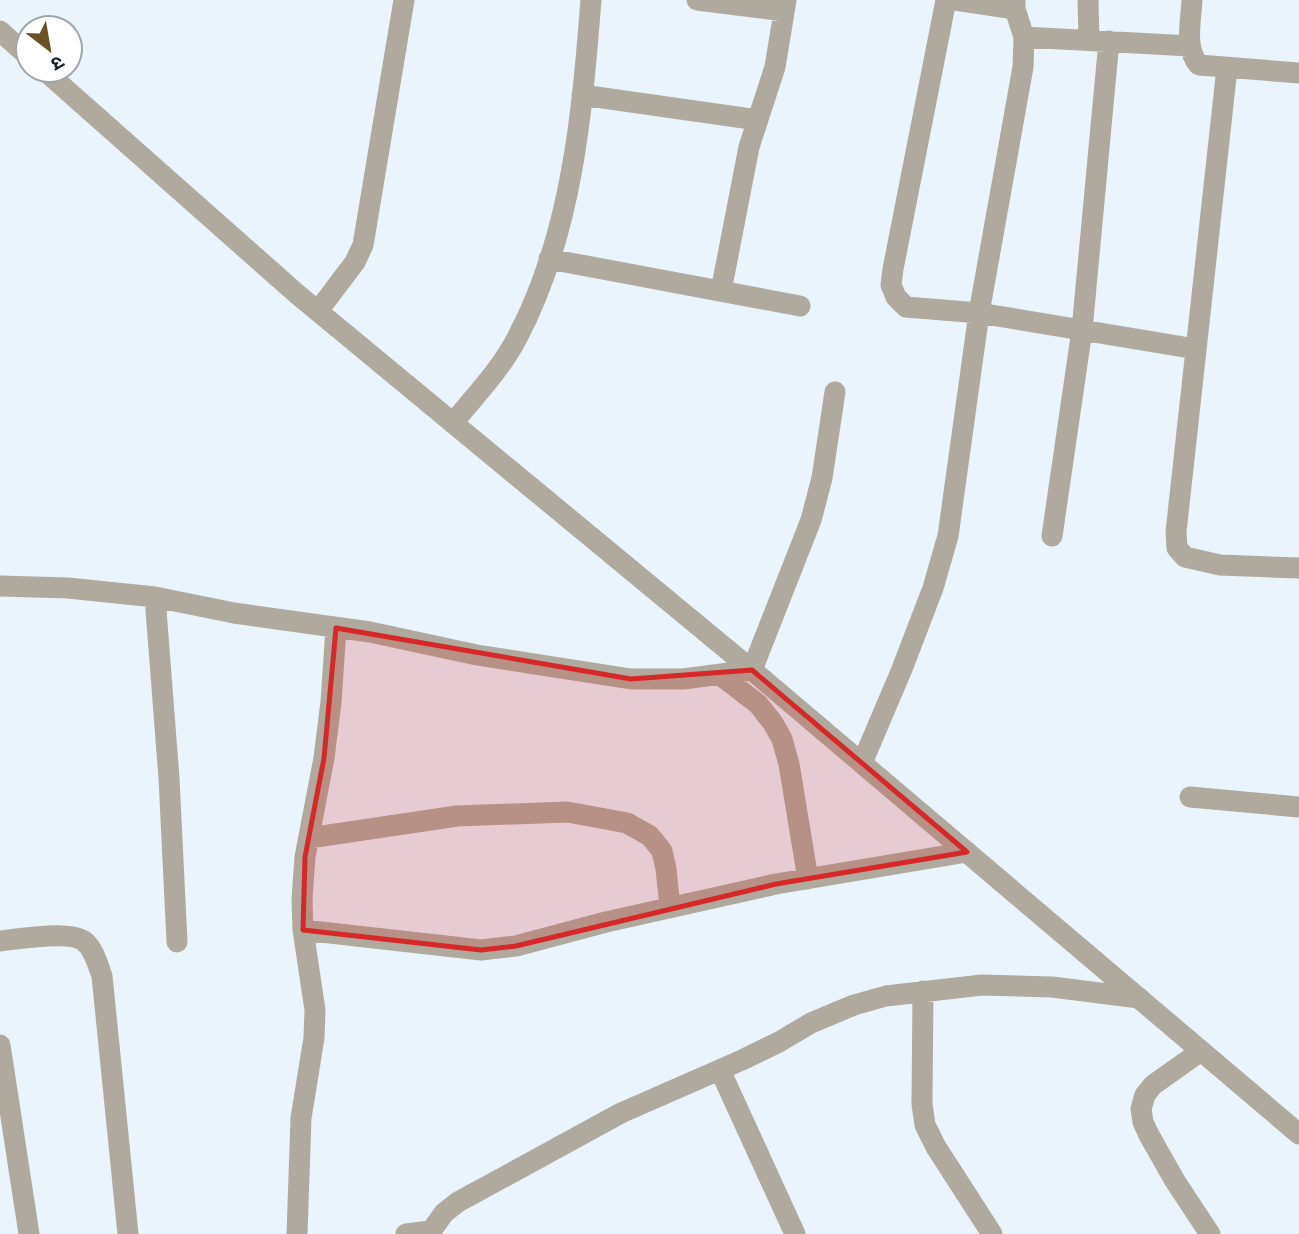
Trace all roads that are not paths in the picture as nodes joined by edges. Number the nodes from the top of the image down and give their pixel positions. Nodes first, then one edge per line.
1 (404, 0) edge
2 (591, 0) edge
3 (697, 0) edge
4 (946, 0) edge
5 (955, 0) edge
6 (1087, 0) edge
7 (1192, 0) edge
8 (1015, 4) edge
9 (785, 5) edge
10 (0, 31) edge
11 (1024, 37) junction
12 (1099, 41) junction
13 (14, 44) edge
14 (1190, 46) junction
15 (1227, 68) junction
16 (1299, 73) edge
17 (60, 84) edge
18 (582, 95) junction
19 (758, 120) junction
20 (549, 259) junction
21 (722, 291) junction
22 (800, 306) dead end
23 (318, 311) junction
24 (979, 313) junction
25 (1082, 330) junction
26 (1196, 349) junction
27 (835, 392) dead end
28 (453, 423) junction
29 (1052, 536) dead end
30 (1299, 568) edge
31 (4, 581) edge
32 (155, 597) junction
33 (337, 628) junction
34 (752, 670) junction
35 (720, 675) junction
36 (862, 763) junction
37 (1190, 797) dead end
38 (1299, 807) edge
39 (309, 838) junction
40 (967, 852) junction
41 (808, 879) junction
42 (670, 907) junction
43 (303, 930) junction
44 (0, 941) edge
45 (177, 942) dead end
46 (923, 991) junction
47 (1139, 998) junction
48 (0, 1045) edge
49 (1201, 1051) junction
50 (720, 1070) junction
51 (1299, 1134) edge
52 (430, 1233) edge
53 (29, 1234) edge
54 (128, 1234) edge
55 (297, 1234) edge
56 (406, 1234) edge
57 (795, 1234) edge
58 (992, 1234) edge
59 (1210, 1234) edge

1 - 23 street
2 - 18 street
3 - 9 street
4 - 24 street
5 - 8 street
6 - 12 street
7 - 14 street
8 - 11 street
9 - 19 street
10 - 13 street
11 - 12 street
11 - 24 street
12 - 14 street
12 - 25 street
14 - 15 street
15 - 16 street
15 - 26 street
17 - 23 street
18 - 19 street
18 - 20 street
19 - 21 street
20 - 21 street
20 - 28 street
21 - 22 street
23 - 28 street
24 - 25 street
24 - 36 street
25 - 26 street
25 - 29 street
26 - 30 street
27 - 34 street
28 - 34 street
31 - 32 street
32 - 33 street
32 - 45 street
33 - 35 street
33 - 39 street
34 - 35 street
34 - 36 street
35 - 41 street
36 - 40 street
37 - 38 street
39 - 42 street
39 - 43 street
40 - 41 street
40 - 47 street
41 - 42 street
42 - 43 street
43 - 55 street
44 - 54 street
46 - 47 street
46 - 50 street
46 - 58 street
47 - 49 street
48 - 53 street
49 - 51 street
49 - 59 street
50 - 52 street
50 - 57 street
52 - 56 street

